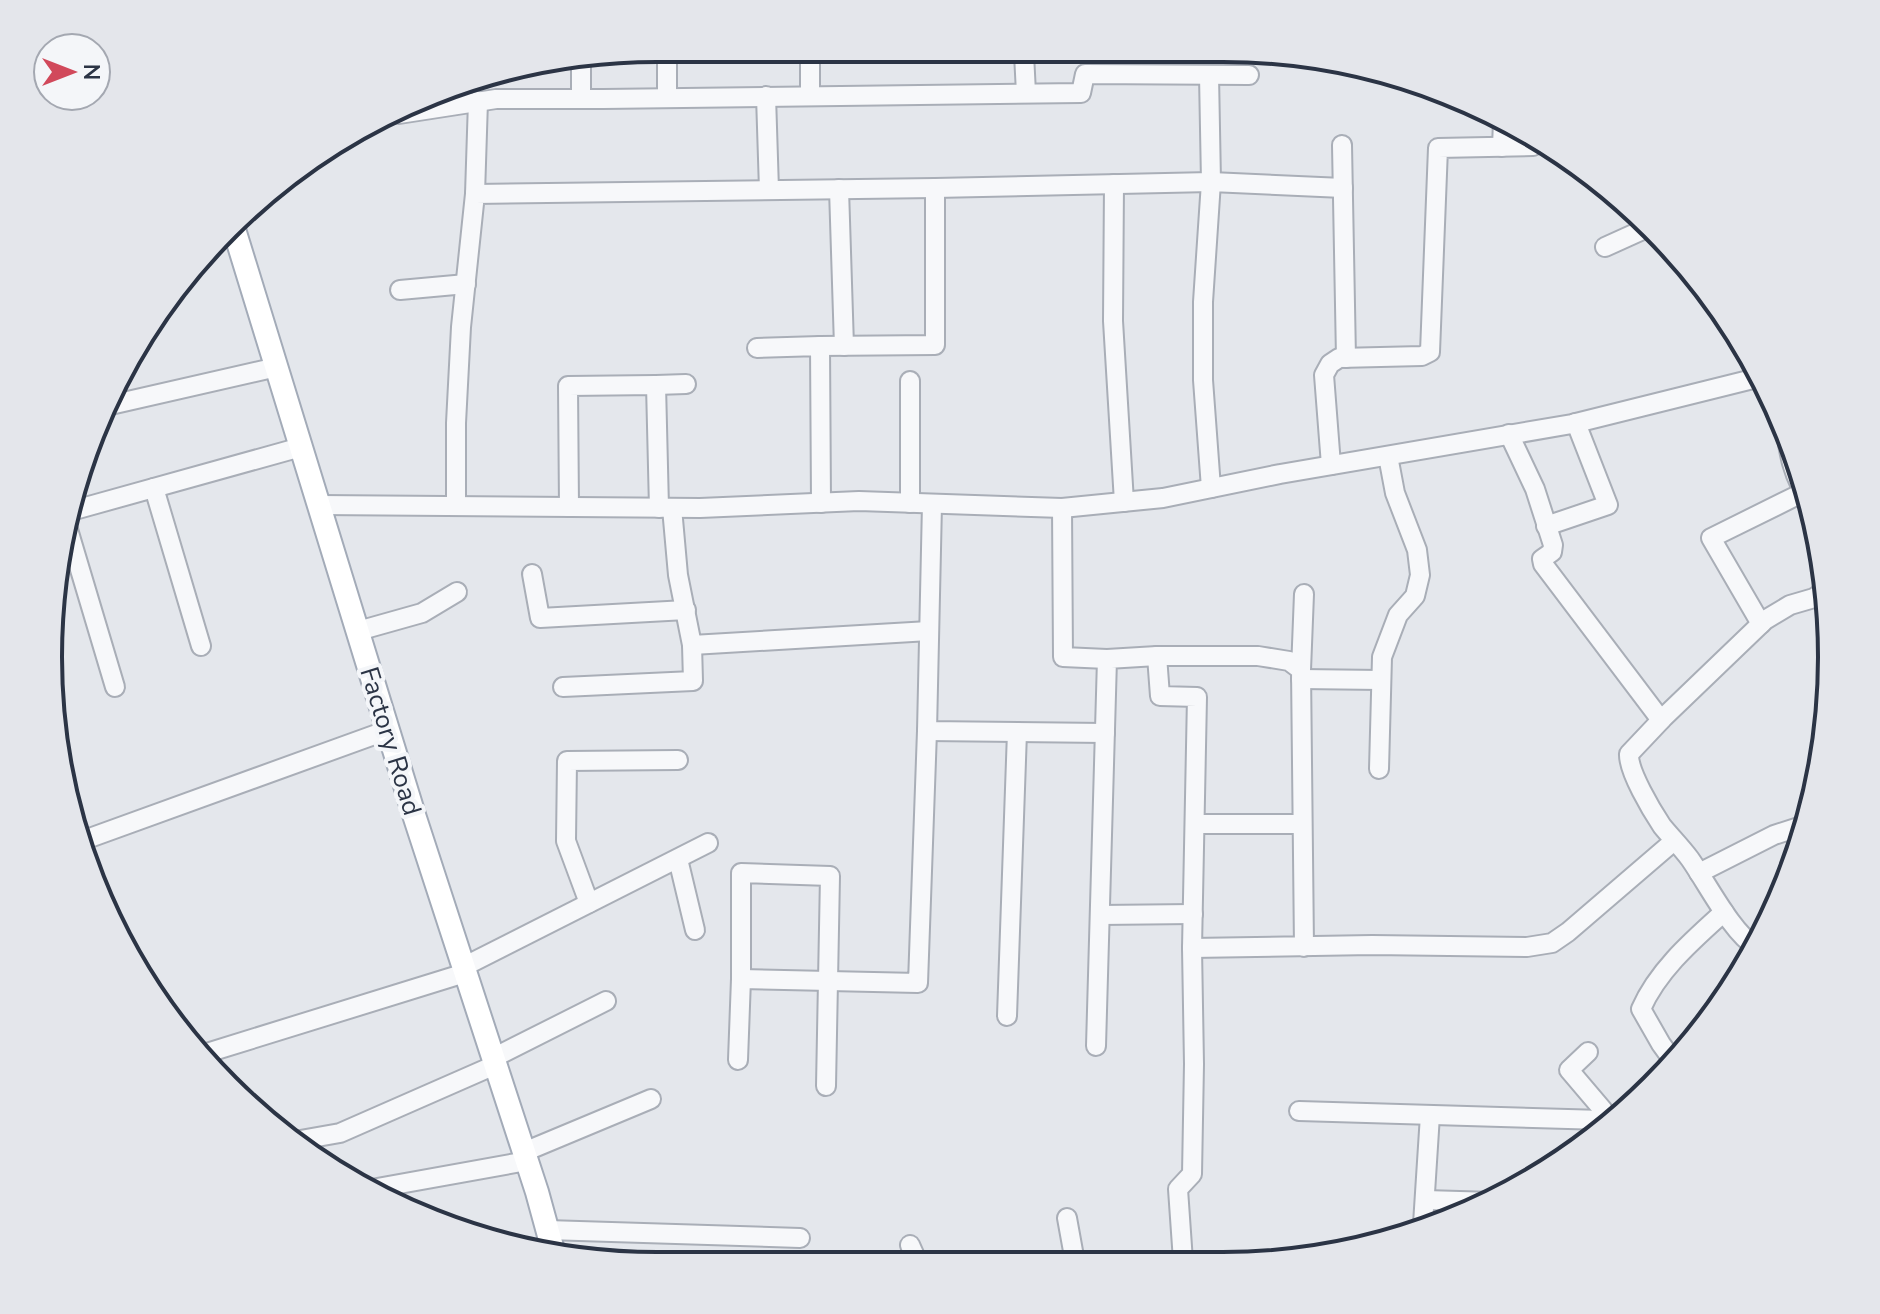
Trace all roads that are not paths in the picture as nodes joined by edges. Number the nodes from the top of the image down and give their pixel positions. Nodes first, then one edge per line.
1 (667, 62) edge
2 (810, 62) edge
3 (1024, 62) edge
4 (581, 67) edge
5 (1209, 75) junction
6 (1249, 75) dead end
7 (1026, 93) junction
8 (810, 95) junction
9 (766, 96) junction
10 (667, 98) junction
11 (581, 99) junction
12 (478, 101) junction
13 (434, 105) edge
14 (1503, 132) edge
15 (1342, 145) dead end
16 (1528, 146) edge
17 (1502, 147) junction
18 (1211, 182) junction
19 (1114, 184) junction
20 (935, 188) junction
21 (1343, 188) junction
22 (839, 189) junction
23 (769, 190) junction
24 (475, 194) junction
25 (1639, 232) edge
26 (236, 236) edge
27 (1605, 247) dead end
28 (466, 284) junction
29 (400, 290) dead end
30 (820, 346) junction
31 (844, 346) junction
32 (757, 348) dead end
33 (1346, 358) junction
34 (277, 367) junction
35 (1749, 380) edge
36 (910, 381) dead end
37 (686, 384) dead end
38 (656, 385) junction
39 (119, 403) edge
40 (1576, 423) junction
41 (1509, 434) junction
42 (301, 447) junction
43 (1388, 456) junction
44 (1331, 465) junction
45 (154, 488) junction
46 (1211, 488) junction
47 (1797, 499) edge
48 (1124, 502) junction
49 (821, 503) junction
50 (910, 503) junction
51 (932, 504) junction
52 (319, 505) junction
53 (456, 506) junction
54 (569, 507) junction
55 (81, 508) edge
56 (666, 508) junction
57 (1062, 508) junction
58 (1546, 526) junction
59 (72, 544) edge
60 (532, 574) dead end
61 (457, 592) dead end
62 (1304, 594) dead end
63 (1815, 597) edge
64 (686, 610) junction
65 (1761, 624) junction
66 (358, 631) junction
67 (929, 631) junction
68 (692, 645) junction
69 (201, 646) dead end
70 (1157, 656) junction
71 (1107, 659) junction
72 (1301, 674) junction
73 (1381, 680) junction
74 (115, 687) dead end
75 (563, 687) dead end
76 (1661, 720) junction
77 (388, 730) junction
78 (927, 731) junction
79 (1017, 732) junction
80 (1105, 733) junction
81 (678, 760) dead end
82 (1379, 769) dead end
83 (1195, 824) junction
84 (1302, 824) junction
85 (1792, 829) edge
86 (91, 838) edge
87 (1674, 841) junction
88 (708, 843) dead end
89 (678, 859) junction
90 (1699, 873) junction
91 (589, 903) junction
92 (1724, 912) junction
93 (1193, 914) junction
94 (1100, 915) junction
95 (695, 930) dead end
96 (1746, 939) edge
97 (1304, 947) junction
98 (1192, 948) junction
99 (464, 970) junction
100 (741, 979) junction
101 (828, 981) junction
102 (606, 1001) dead end
103 (1007, 1016) dead end
104 (1096, 1046) dead end
105 (212, 1051) edge
106 (1588, 1052) dead end
107 (1667, 1052) edge
108 (738, 1060) dead end
109 (494, 1061) junction
110 (826, 1086) dead end
111 (651, 1099) dead end
112 (1299, 1111) dead end
113 (1603, 1114) edge
114 (1430, 1115) junction
115 (1591, 1124) edge
116 (308, 1139) edge
117 (525, 1157) junction
118 (385, 1186) edge
119 (1425, 1200) junction
120 (1464, 1201) edge
121 (1424, 1217) edge
122 (1067, 1218) dead end
123 (547, 1230) junction
124 (800, 1238) dead end
125 (551, 1243) edge
126 (910, 1245) dead end
127 (913, 1252) edge
128 (1073, 1252) edge
129 (1182, 1252) edge

1 - 10 street
2 - 8 street
3 - 7 street
4 - 11 street
5 - 6 street
5 - 7 street
5 - 18 street
7 - 8 street
8 - 9 street
9 - 10 street
9 - 23 street
10 - 11 street
11 - 12 street
12 - 13 street
12 - 24 street
14 - 17 street
15 - 21 street
16 - 17 street
17 - 33 street
18 - 19 street
18 - 21 street
18 - 46 street
19 - 20 street
19 - 48 street
20 - 22 street
20 - 31 street
21 - 33 street
22 - 23 street
22 - 31 street
23 - 24 street
24 - 28 street
25 - 27 street
26 - 34 main road, Factory Road
28 - 29 street
28 - 53 street
30 - 31 street
30 - 32 street
30 - 49 street
33 - 44 street
34 - 39 street
34 - 42 main road, Factory Road
35 - 40 street
36 - 50 street
37 - 38 street
38 - 54 street
38 - 56 street
40 - 41 street
40 - 58 street
41 - 43 street
41 - 58 street
42 - 45 street
42 - 52 main road, Factory Road
43 - 44 street
43 - 73 street
44 - 46 street
45 - 55 street
45 - 69 street
46 - 48 street
47 - 65 street
48 - 57 street
49 - 50 street
49 - 56 street
50 - 51 street
51 - 57 street
51 - 67 street
52 - 53 street
52 - 66 main road, Factory Road
53 - 54 street
54 - 56 street
56 - 64 street
57 - 71 street
58 - 76 street
59 - 74 street
60 - 64 street
61 - 66 street
62 - 72 street
63 - 65 street
64 - 68 street
65 - 76 street
66 - 77 main road, Factory Road
67 - 68 street
67 - 78 street
68 - 75 street
70 - 71 street
70 - 72 street
70 - 83 street
71 - 80 street
72 - 73 street
72 - 84 street
73 - 82 street
76 - 87 street
77 - 86 street
77 - 99 main road, Factory Road
78 - 79 street
78 - 101 street
79 - 80 street
79 - 103 street
80 - 94 street
81 - 91 street
83 - 84 street
83 - 93 street
84 - 97 street
85 - 90 street
87 - 90 street
87 - 97 street
88 - 89 street
89 - 91 street
89 - 95 street
90 - 92 street
91 - 99 street
92 - 96 street
92 - 107 street
93 - 94 street
93 - 98 street
94 - 104 street
97 - 98 street
98 - 129 street
99 - 105 street
99 - 109 main road, Factory Road
100 - 101 street
100 - 101 street
100 - 108 street
101 - 110 street
102 - 109 street
106 - 113 street
109 - 116 street
109 - 117 main road, Factory Road
111 - 117 street
112 - 114 street
114 - 115 street
114 - 119 street
117 - 118 street
117 - 123 main road, Factory Road
119 - 120 street
119 - 121 street
122 - 128 street
123 - 124 street
123 - 125 main road, Factory Road
126 - 127 street

